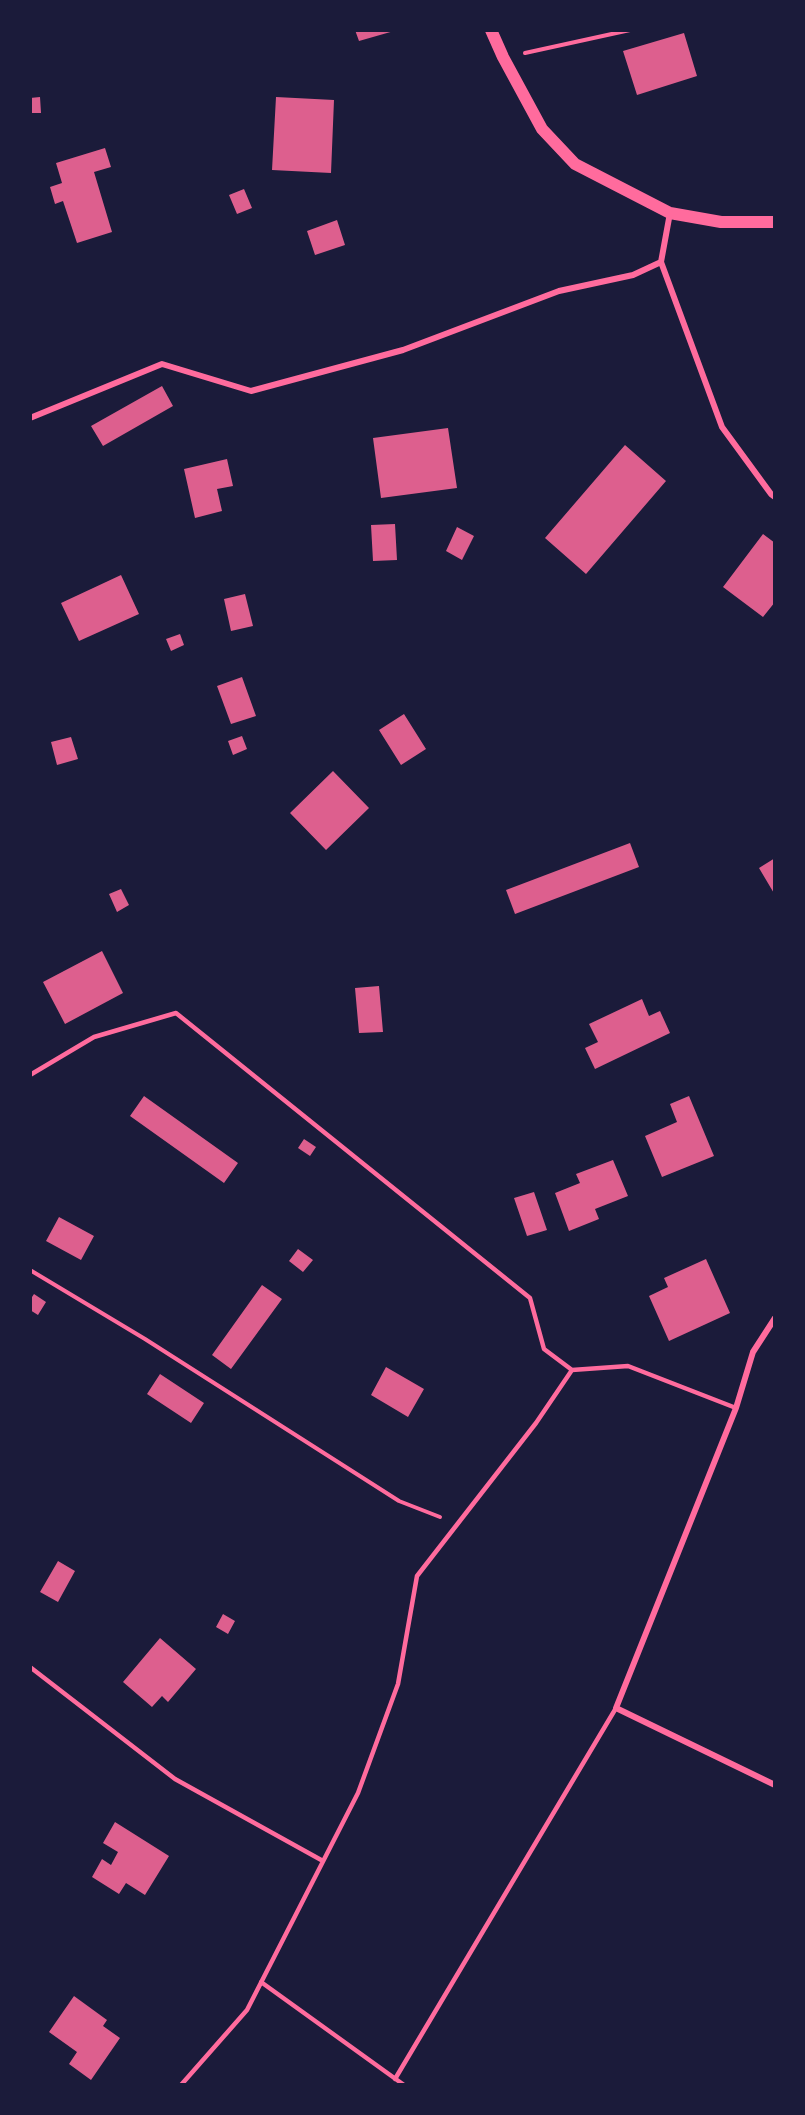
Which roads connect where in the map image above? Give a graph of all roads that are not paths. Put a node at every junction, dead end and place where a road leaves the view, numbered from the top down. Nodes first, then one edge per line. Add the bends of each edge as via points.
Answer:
1 (491, 30) edge
2 (670, 213) junction
3 (775, 222) edge
4 (661, 262) junction
5 (30, 418) edge
6 (775, 497) edge
7 (30, 1075) edge
8 (775, 1318) edge
9 (572, 1370) junction
10 (736, 1408) junction
11 (30, 1667) edge
12 (616, 1708) junction
13 (775, 1785) edge
14 (322, 1862) junction
15 (261, 1982) junction
16 (395, 2079) junction
17 (181, 2085) edge
18 (404, 2085) edge

1 - 2 main road via 543,129 575,164
2 - 3 main road via 721,222
2 - 4 street
4 - 5 street via 633,275 559,291 403,350 251,391 162,364
4 - 6 street via 722,427
7 - 9 lane via 94,1037 176,1013 530,1298 544,1349
8 - 10 street via 753,1352
9 - 10 lane via 628,1366
9 - 14 lane via 536,1423 417,1576 398,1684 358,1793
10 - 12 street
11 - 14 lane via 175,1779
12 - 13 street
12 - 16 lane
14 - 15 lane
15 - 16 lane
15 - 17 lane via 248,2010
16 - 18 lane

